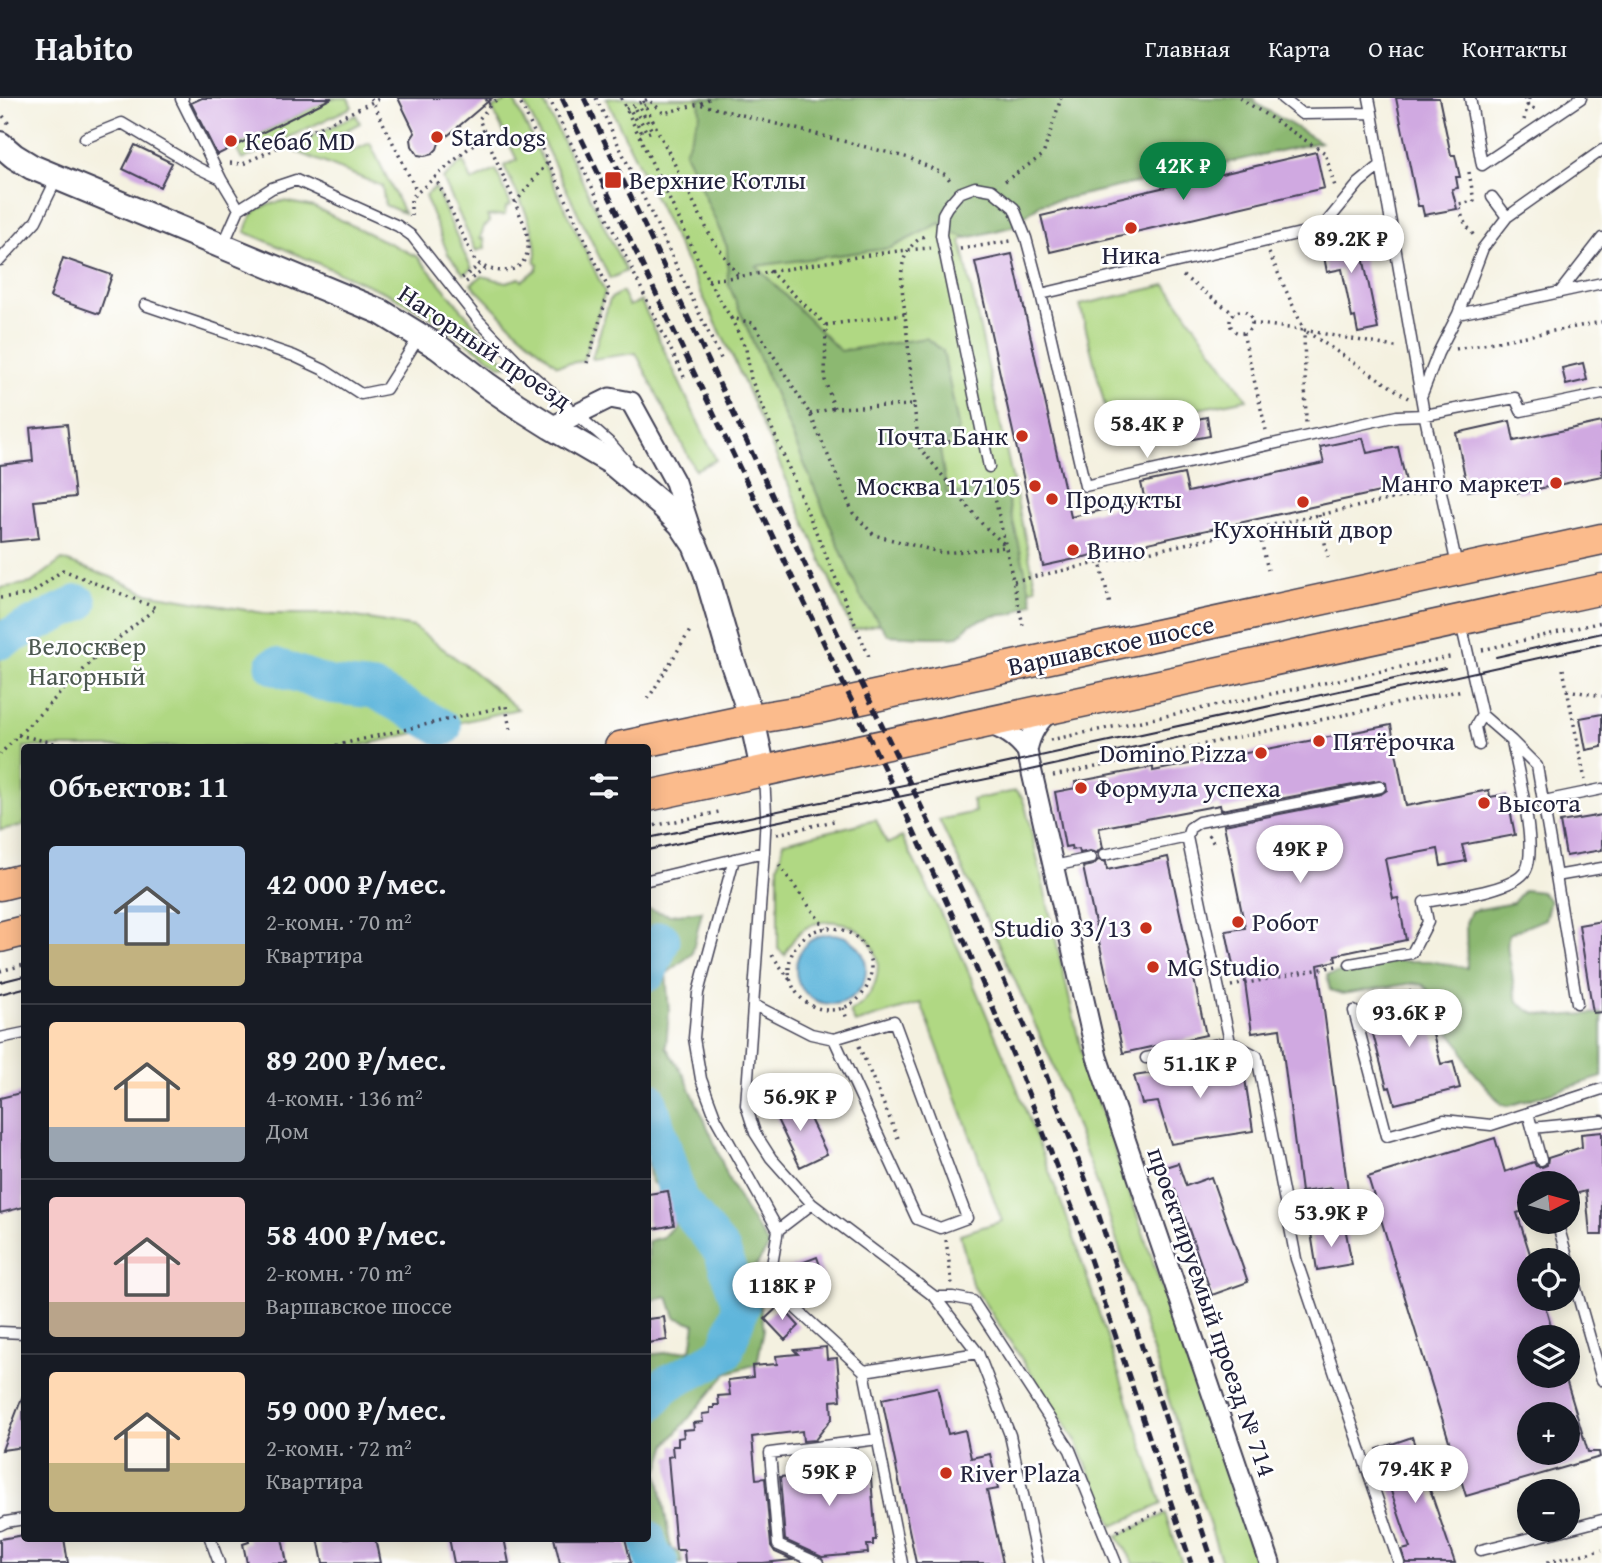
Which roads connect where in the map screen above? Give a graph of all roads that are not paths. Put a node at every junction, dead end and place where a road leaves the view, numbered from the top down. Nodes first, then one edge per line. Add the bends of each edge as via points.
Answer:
1 (183, 98) edge
2 (1282, 98) edge
3 (1369, 98) edge
4 (1470, 98) edge
5 (1580, 98) edge
6 (1372, 113) junction
7 (85, 138) dead end
8 (0, 145) edge
9 (1602, 150) edge
10 (1381, 165) junction
11 (58, 177) junction
12 (221, 179) junction
13 (1492, 197) dead end
14 (239, 209) junction
15 (1507, 217) junction
16 (1602, 238) edge
17 (222, 245) junction
18 (0, 260) edge
19 (1602, 283) edge
20 (1560, 292) junction
21 (1041, 294) junction
22 (145, 305) dead end
23 (1458, 314) junction
24 (420, 335) junction
25 (1602, 394) edge
26 (1421, 397) junction
27 (1424, 412) junction
28 (577, 414) junction
29 (551, 427) junction
30 (989, 467) road end
31 (639, 486) junction
32 (1602, 539) edge
33 (695, 545) junction
34 (1458, 570) junction
35 (1602, 589) edge
36 (1460, 619) junction
37 (1056, 707) junction
38 (1482, 715) junction
39 (752, 719) junction
40 (982, 723) junction
41 (1512, 741) junction
42 (634, 744) edge
43 (1479, 745) dead end
44 (1027, 748) junction
45 (763, 770) junction
46 (1380, 787) dead end
47 (1602, 789) edge
48 (651, 795) edge
49 (1544, 801) junction
50 (1187, 838) junction
51 (764, 852) junction
52 (1104, 855) dead end
53 (1091, 858) dead end
54 (734, 859) junction
55 (1054, 866) junction
56 (1602, 868) edge
57 (1556, 876) junction
58 (651, 879) edge
59 (21, 880) edge
60 (0, 885) edge
61 (21, 933) edge
62 (0, 937) edge
63 (1350, 964) road end
64 (1577, 1003) dead end
65 (754, 1005) junction
66 (1354, 1010) dead end
67 (21, 1034) edge
68 (0, 1038) edge
69 (834, 1039) junction
70 (1230, 1042) junction
71 (1146, 1058) dead end
72 (1602, 1088) edge
73 (1528, 1113) junction
74 (1602, 1121) edge
75 (1532, 1128) junction
76 (1541, 1160) dead end
77 (812, 1204) junction
78 (778, 1230) junction
79 (935, 1297) junction
80 (1580, 1302) edge
81 (0, 1332) edge
82 (21, 1333) edge
83 (978, 1353) junction
84 (864, 1371) junction
85 (1602, 1380) edge
86 (877, 1439) junction
87 (21, 1520) edge
88 (1602, 1520) edge
89 (0, 1525) edge
90 (1580, 1526) edge
91 (1517, 1541) edge
92 (211, 1542) edge
93 (1481, 1550) dead end
94 (219, 1563) edge
95 (818, 1563) edge
96 (902, 1563) edge
97 (1038, 1563) edge
98 (1116, 1563) edge
99 (1270, 1563) edge
100 (1399, 1563) edge

1 - 12 lane
2 - 6 lane via 1302,114
3 - 6 lane
4 - 5 lane via 1482,164
6 - 10 lane
7 - 12 lane via 122,123
8 - 11 street, Нагорный проезд via 32,167
9 - 15 lane
10 - 21 lane via 1359,183 1322,228
10 - 26 lane
11 - 17 street, Нагорный проезд
11 - 18 lane via 36,221
12 - 14 lane
13 - 15 lane
14 - 17 lane
14 - 28 lane via 272,188 296,180 398,226 412,236 479,321
15 - 23 lane via 1482,248
16 - 20 lane
17 - 24 street, Нагорный проезд via 381,312
19 - 20 lane
20 - 23 lane
21 - 27 lane via 1085,486
21 - 30 lane via 1014,208 992,190 975,187 959,193 943,214 943,247
22 - 24 lane via 294,356 361,394 386,389
23 - 26 lane
24 - 29 street, Нагорный проезд
25 - 27 lane via 1521,411 1515,398
26 - 27 lane
27 - 34 lane
28 - 29 street
28 - 31 lane via 633,468
28 - 33 street via 610,398 631,402 675,482
29 - 31 street, Нагорный проезд via 611,462
31 - 33 street, Нагорный проезд via 681,524
32 - 34 main road, Варшавское шоссе
33 - 39 street, Нагорный проезд
34 - 39 main road, Варшавское шоссе
35 - 36 main road, Варшавское шоссе
36 - 37 main road, Варшавское шоссе
36 - 38 lane
37 - 40 main road, Варшавское шоссе
37 - 44 street via 1033,729
38 - 41 lane
38 - 43 lane via 1475,727
39 - 42 main road, Варшавское шоссе
39 - 45 street, Нагорный проезд
40 - 44 street via 996,726
40 - 45 main road, Варшавское шоссе
41 - 49 lane via 1537,766
41 - 63 lane via 1528,830 1526,870 1493,889 1424,902 1428,922 1412,953
44 - 55 street, проектируемый проезд № 714
45 - 48 main road, Варшавское шоссе
45 - 51 lane
46 - 50 lane via 1199,822 1189,828
47 - 49 lane
49 - 57 lane
50 - 52 lane
50 - 70 lane
51 - 54 lane
51 - 65 lane
53 - 55 lane
54 - 58 lane
54 - 78 lane via 698,993 694,1038 701,1079 716,1119
55 - 99 street, проектируемый проезд № 714 via 1097,1057
56 - 57 lane
57 - 64 lane
59 - 60 main road
61 - 62 main road
65 - 69 lane via 811,1034
65 - 77 lane via 746,1105 755,1133 771,1158
66 - 73 lane via 1387,1136 1444,1120 1491,1125
67 - 68 lane
69 - 69 lane via 894,1021 967,1218 940,1228 916,1219
70 - 71 lane
70 - 100 lane via 1257,1056 1296,1259
72 - 73 lane
73 - 75 lane
74 - 75 lane
75 - 76 lane
77 - 78 lane
77 - 79 lane
78 - 84 lane via 772,1265 782,1296
79 - 83 lane
79 - 98 lane via 973,1301 1070,1450
80 - 85 lane
81 - 82 lane
83 - 84 lane
83 - 97 lane via 1010,1435
84 - 86 lane
86 - 95 lane via 770,1453 778,1545
86 - 96 lane
87 - 89 lane
88 - 90 lane
91 - 93 lane
92 - 94 lane

